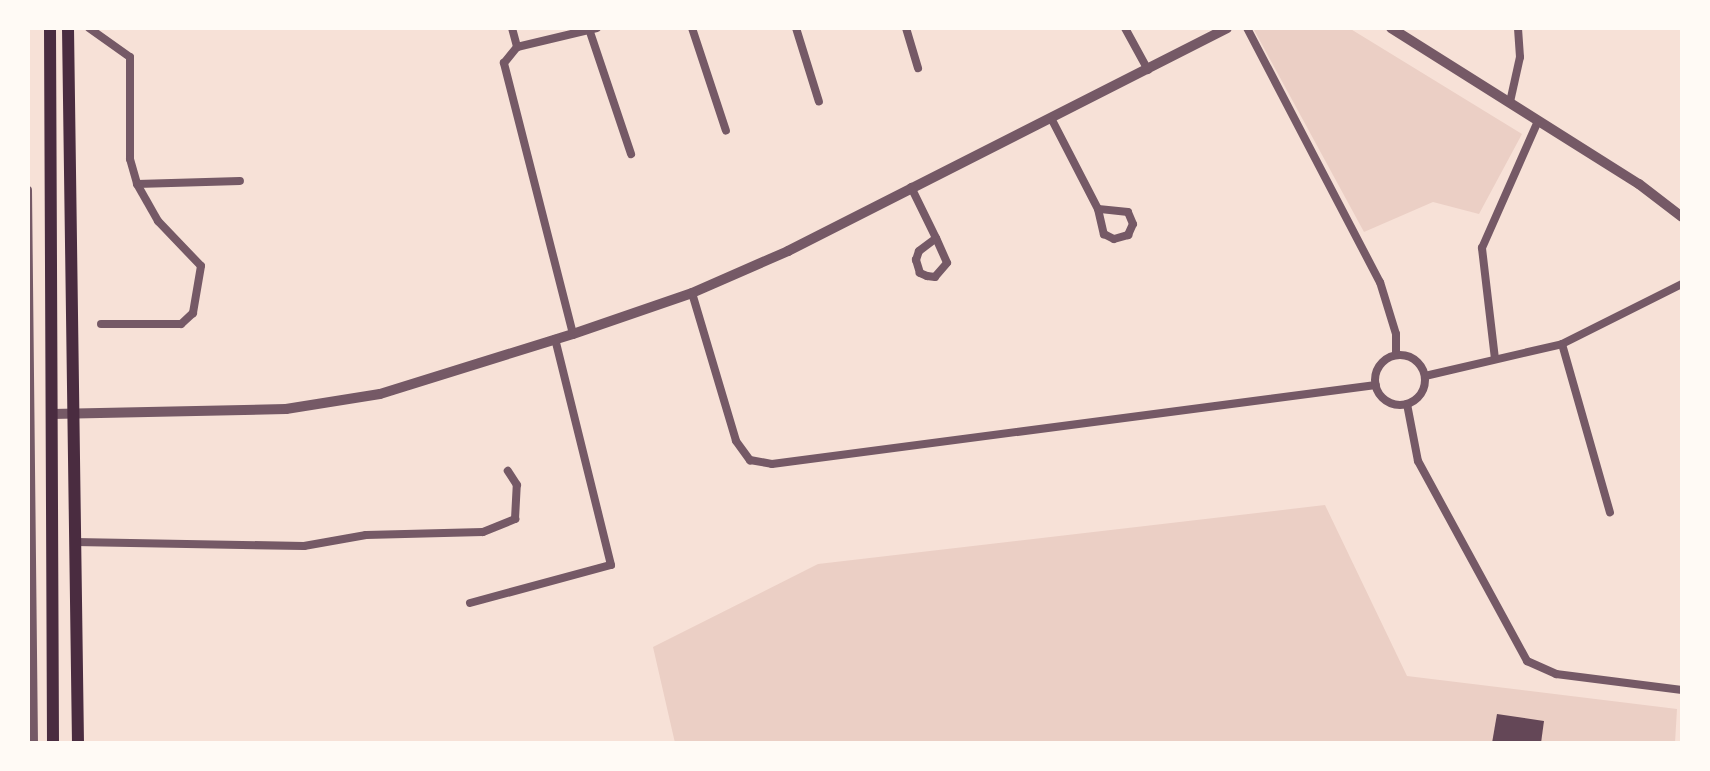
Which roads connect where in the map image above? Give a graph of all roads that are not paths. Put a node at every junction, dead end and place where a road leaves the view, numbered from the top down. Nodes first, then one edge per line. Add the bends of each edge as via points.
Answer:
1 (50, 28) edge
2 (68, 28) edge
3 (89, 28) edge
4 (512, 28) edge
5 (692, 28) edge
6 (796, 28) edge
7 (906, 28) edge
8 (1125, 28) edge
9 (1227, 28) edge
10 (1247, 28) edge
11 (1391, 28) edge
12 (1518, 28) edge
13 (592, 29) edge
14 (517, 47) junction
15 (918, 68) dead end
16 (1148, 70) junction
17 (819, 102) dead end
18 (1510, 102) junction
19 (1051, 118) junction
20 (1538, 121) junction
21 (726, 131) dead end
22 (631, 154) dead end
23 (240, 181) dead end
24 (137, 184) junction
25 (911, 187) junction
26 (28, 190) edge
27 (1098, 209) junction
28 (1682, 217) edge
29 (936, 238) junction
30 (1682, 284) edge
31 (692, 293) junction
32 (101, 324) dead end
33 (573, 334) junction
34 (555, 339) junction
35 (1562, 344) junction
36 (1396, 355) junction
37 (1495, 359) junction
38 (1425, 376) junction
39 (1376, 385) junction
40 (1407, 404) junction
41 (74, 413) junction
42 (52, 414) junction
43 (508, 471) dead end
44 (1610, 512) dead end
45 (75, 542) junction
46 (470, 603) dead end
47 (1682, 690) edge
48 (34, 743) edge
49 (53, 743) edge
50 (78, 743) edge

1 - 42 main road
2 - 41 main road
3 - 24 street via 130,57 130,159
4 - 14 street
5 - 21 street
6 - 17 street
7 - 15 street
8 - 16 street
9 - 16 street
10 - 36 street via 1380,282 1396,334
11 - 18 street
12 - 18 street via 1520,57
13 - 14 street
13 - 22 street
14 - 33 street via 504,63
16 - 19 street
18 - 20 street
19 - 25 street
19 - 27 street
20 - 28 street
20 - 37 street via 1482,248
23 - 24 street
24 - 32 street via 158,221 201,266 201,284 193,313 181,324
25 - 29 street
25 - 31 street
26 - 48 street
27 - 27 street via 1128,212 1133,224 1128,235 1114,239 1104,234
29 - 29 street via 947,263 935,277 927,276 920,273 916,260
30 - 35 street
31 - 33 street
31 - 39 street via 736,441 750,460 772,464
33 - 34 street
34 - 41 street via 380,394 286,409
34 - 46 street via 611,565
35 - 37 street
35 - 44 street
36 - 38 street via 1417,362
36 - 39 street via 1378,370
37 - 38 street
38 - 40 street via 1423,390
39 - 40 street via 1391,403
40 - 47 street via 1418,461 1527,661 1556,674
41 - 42 street
41 - 45 main road
42 - 49 main road
43 - 45 street via 520,505 515,519 483,532 366,535 289,546
45 - 50 main road

